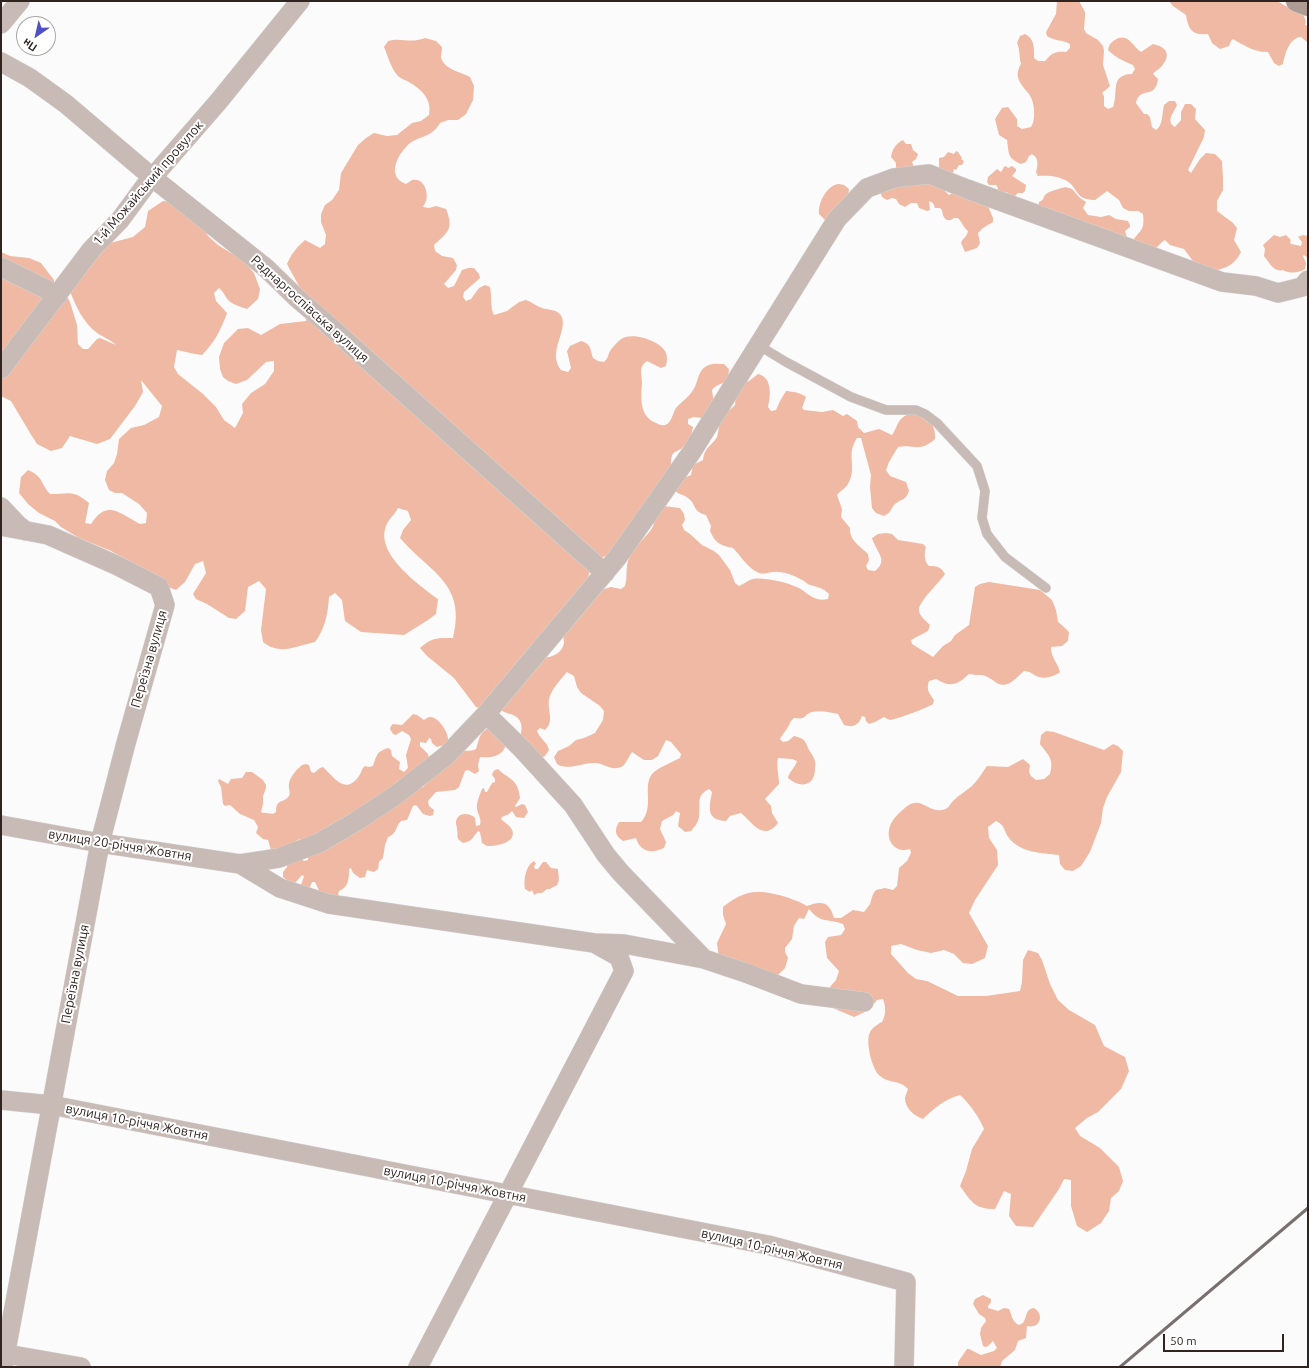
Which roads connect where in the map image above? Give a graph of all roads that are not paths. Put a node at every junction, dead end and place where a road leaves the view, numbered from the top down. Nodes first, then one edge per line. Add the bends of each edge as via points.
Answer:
1 (20, 1) edge
2 (300, 1) edge
3 (1297, 1) edge
4 (1308, 5) edge
5 (1, 24) edge
6 (1, 62) edge
7 (152, 178) junction
8 (1, 267) edge
9 (1308, 280) edge
10 (58, 295) junction
11 (758, 344) junction
12 (1, 370) edge
13 (1, 507) edge
14 (1, 526) edge
15 (28, 532) junction
16 (605, 573) junction
17 (1046, 588) dead end
18 (486, 714) junction
19 (1, 825) edge
20 (100, 843) junction
21 (240, 864) junction
22 (594, 943) junction
23 (704, 959) junction
24 (864, 1002) dead end
25 (1, 1100) edge
26 (51, 1105) junction
27 (507, 1194) junction
28 (3, 1358) edge
29 (81, 1367) edge
30 (418, 1367) edge
31 (904, 1367) edge

1 - 5 street
2 - 7 street, 1-й Можайський провулок
3 - 4 street
6 - 7 street, Раднаргоспівська вулиця via 30,78 66,104
7 - 10 street, 1-й Можайський провулок via 120,220 91,250
7 - 16 street, Раднаргоспівська вулиця via 266,268
8 - 10 street
9 - 11 street via 1302,287 1278,293 1256,286 1222,282 929,174 894,178 867,188 838,219
10 - 12 street, 1-й Можайський провулок
11 - 16 street via 690,453
11 - 17 lane via 852,397 886,410 916,410 937,423 977,466 985,491 982,518 987,534 1005,557
13 - 15 street
14 - 15 street
15 - 20 street, Переїзна вулиця via 48,535 159,587 165,605
16 - 18 street
18 - 21 street via 447,755 396,795 355,822 319,843 279,858
18 - 23 street via 573,805 621,873
19 - 20 street, вулиця 20-річчя Жовтня
20 - 21 street, вулиця 20-річчя Жовтня
20 - 26 street, Переїзна вулиця
21 - 22 street via 280,888 328,904
22 - 23 street via 624,944
22 - 27 street via 619,957 624,971
23 - 24 street via 801,994
25 - 26 street, вулиця 10-річчя Жовтня
26 - 27 street, вулиця 10-річчя Жовтня
26 - 28 street, Переїзна вулиця
27 - 30 street
27 - 31 street, вулиця 10-річчя Жовтня via 768,1245 906,1282
28 - 29 street

